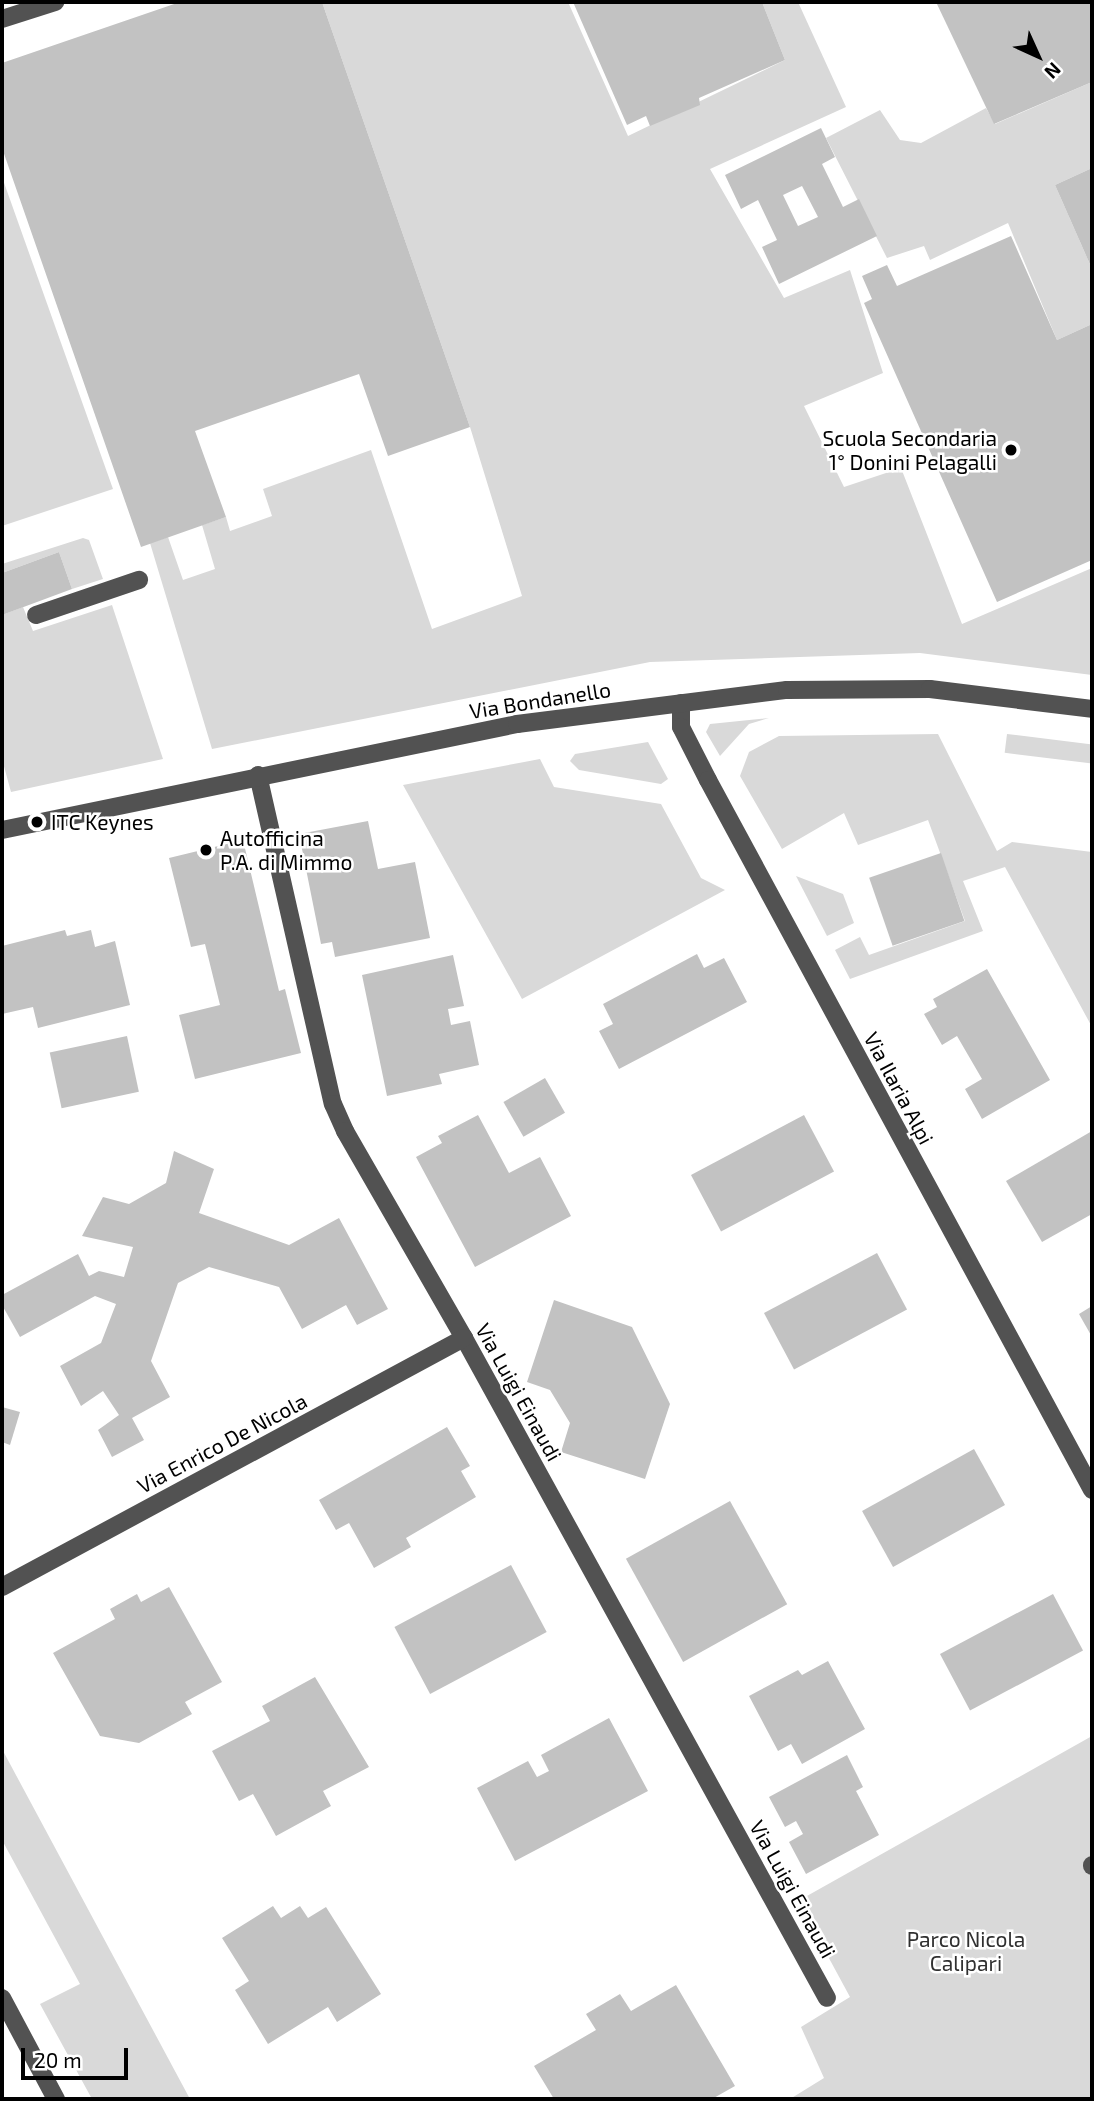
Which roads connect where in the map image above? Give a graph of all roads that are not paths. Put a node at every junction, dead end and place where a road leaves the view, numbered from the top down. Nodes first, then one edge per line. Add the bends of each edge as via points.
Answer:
1 (55, 2) edge
2 (2, 19) edge
3 (139, 580) dead end
4 (36, 615) dead end
5 (681, 703) junction
6 (1092, 709) edge
7 (258, 775) junction
8 (2, 830) edge
9 (464, 1338) junction
10 (1092, 1490) edge
11 (2, 1587) edge
12 (2, 1998) edge
13 (827, 1998) dead end
14 (56, 2099) edge

1 - 2 street
3 - 4 street
5 - 6 street, Via Bondanello via 787,690 884,686
5 - 7 street, Via Bondanello via 517,724
5 - 10 street, Via Ilaria Alpi via 681,727 708,780
7 - 8 street, Via Bondanello
7 - 9 street, Via Luigi Einaudi via 333,1104
9 - 11 street, Via Enrico De Nicola
9 - 13 street, Via Luigi Einaudi
12 - 14 street

